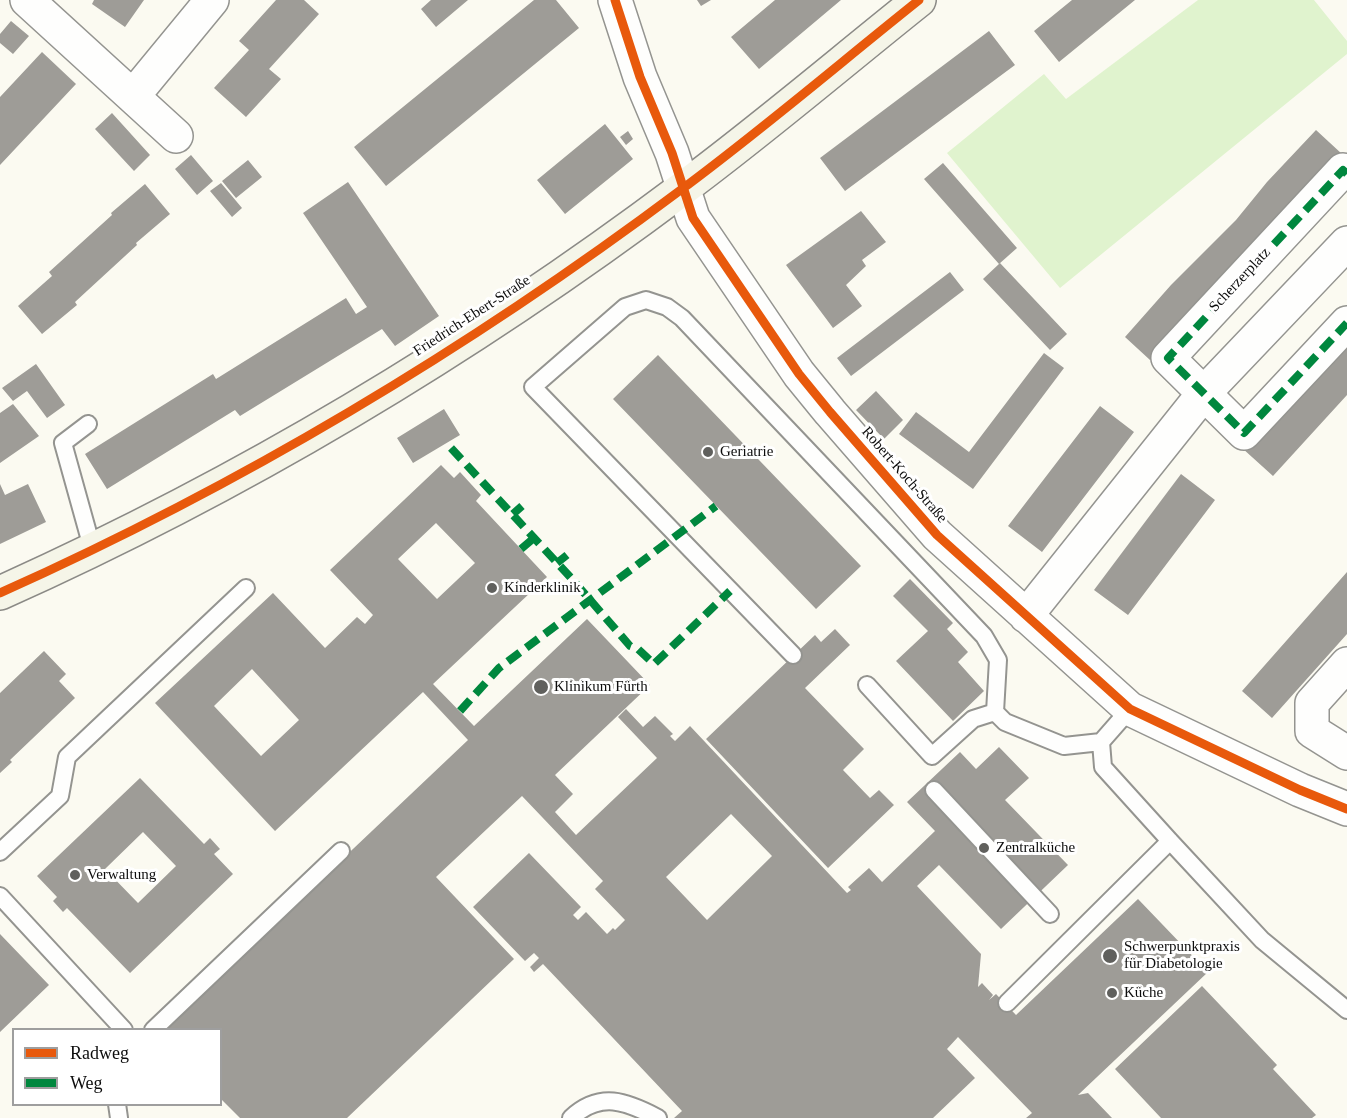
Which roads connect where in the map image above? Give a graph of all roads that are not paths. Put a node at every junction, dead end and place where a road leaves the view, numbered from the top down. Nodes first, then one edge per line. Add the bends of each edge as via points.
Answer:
1 (27, 0) edge
2 (212, 0) edge
3 (615, 0) edge
4 (919, 0) edge
5 (133, 96) junction
6 (176, 136) dead end
7 (1347, 174) edge
8 (683, 188) junction
9 (1347, 243) edge
10 (1347, 322) edge
11 (1204, 393) junction
12 (88, 424) dead end
13 (93, 551) junction
14 (246, 588) dead end
15 (0, 593) edge
16 (1026, 616) junction
17 (793, 655) dead end
18 (1347, 664) edge
19 (867, 685) dead end
20 (1130, 709) junction
21 (995, 712) junction
22 (1101, 742) junction
23 (1347, 753) edge
24 (934, 790) dead end
25 (1347, 809) edge
26 (1170, 841) junction
27 (341, 851) dead end
28 (0, 852) edge
29 (0, 896) edge
30 (1050, 914) dead end
31 (1007, 1003) dead end
32 (1347, 1010) edge
33 (123, 1028) edge
34 (154, 1028) edge
35 (571, 1118) edge
36 (658, 1118) edge

1 - 5 street
2 - 5 street
3 - 8 street, Robert-Koch-Straße
4 - 8 street, Friedrich-Ebert-Straße
5 - 6 street
7 - 11 street, Scherzerplatz via 1343,170 1168,358
8 - 13 street, Friedrich-Ebert-Straße via 559,278 322,428
8 - 16 street, Robert-Koch-Straße via 693,218 799,374 937,535
9 - 11 street
10 - 11 street, Scherzerplatz via 1244,433
11 - 16 street
12 - 13 lane via 63,443
13 - 15 street, Friedrich-Ebert-Straße
14 - 28 lane via 67,757 60,796
16 - 20 street, Robert-Koch-Straße
17 - 21 lane via 533,387 625,307 646,300 682,318 984,636 998,660
18 - 23 street via 1312,703 1312,731
19 - 21 lane via 932,756 973,719
20 - 22 lane
20 - 25 street, Robert-Koch-Straße
21 - 22 lane via 1005,722 1064,746
22 - 26 lane via 1104,767
24 - 30 lane
26 - 31 lane
26 - 32 lane via 1262,940
27 - 34 lane
29 - 33 lane
35 - 36 lane via 583,1107 601,1100 631,1105

